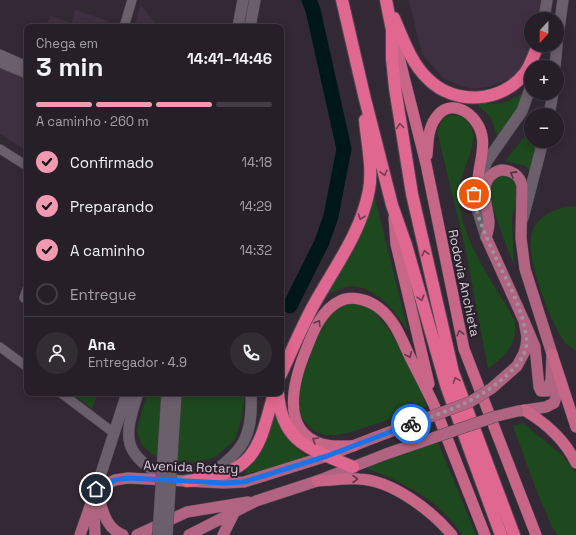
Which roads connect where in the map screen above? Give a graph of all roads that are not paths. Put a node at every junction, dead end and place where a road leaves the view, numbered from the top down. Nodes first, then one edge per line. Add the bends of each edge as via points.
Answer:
1 (132, 0) edge
2 (243, 0) edge
3 (255, 0) edge
4 (342, 0) edge
5 (547, 0) edge
6 (563, 0) edge
7 (386, 1) edge
8 (545, 12) edge
9 (561, 12) edge
10 (125, 24) edge
11 (239, 24) edge
12 (251, 24) edge
13 (392, 30) junction
14 (536, 52) edge
15 (0, 54) edge
16 (0, 63) edge
17 (24, 65) edge
18 (24, 73) edge
19 (364, 95) junction
20 (526, 100) edge
21 (541, 148) edge
22 (0, 149) edge
23 (24, 164) edge
24 (426, 164) junction
25 (478, 179) junction
26 (392, 205) junction
27 (522, 222) junction
28 (486, 237) junction
29 (524, 321) junction
30 (0, 347) edge
31 (552, 354) junction
32 (24, 365) edge
33 (284, 368) edge
34 (551, 369) junction
35 (65, 396) edge
36 (126, 396) edge
37 (137, 396) edge
38 (167, 396) edge
39 (176, 396) edge
40 (252, 396) edge
41 (273, 396) edge
42 (279, 396) edge
43 (434, 405) junction
44 (521, 411) junction
45 (576, 427) edge
46 (114, 433) junction
47 (353, 446) junction
48 (327, 456) junction
49 (576, 463) edge
50 (353, 467) junction
51 (204, 479) junction
52 (170, 480) junction
53 (187, 481) junction
54 (316, 482) junction
55 (96, 489) junction
56 (256, 501) junction
57 (234, 513) junction
58 (528, 517) junction
59 (81, 533) edge
60 (95, 535) edge
61 (123, 535) edge
62 (137, 535) edge
63 (158, 535) edge
64 (168, 535) edge
65 (189, 535) edge
66 (223, 535) edge
67 (452, 535) edge
68 (484, 535) edge
69 (501, 535) edge
70 (514, 535) edge
71 (536, 535) edge
72 (543, 535) edge

1 - 10 street
2 - 11 street
3 - 12 street
4 - 19 highway
5 - 8 street
6 - 9 street
7 - 13 highway, Rodovia Anchieta
7 - 14 highway via 419,69 434,84 456,96 482,97 509,88 526,72
13 - 24 highway, Rodovia Anchieta
70 -> 13 highway, Rodovia Anchieta via 453,372 446,345 412,194 392,59
15 - 17 street
16 - 18 street
19 -> 26 highway
19 -> 33 highway via 370,174 366,203 342,259 312,307
20 - 25 street via 522,111 487,161
21 - 27 street
22 - 23 street
24 - 25 highway via 430,132 435,118 446,110 461,110 474,118 482,134
58 -> 24 highway, Rodovia Anchieta via 464,349
25 - 28 street via 474,198
26 - 43 highway via 396,244
26 -> 69 highway via 447,388
27 -> 28 main road via 521,179 509,171 498,171 490,176 484,189 489,223
27 - 31 main road via 521,238 526,269
28 - 29 main road
29 - 34 main road via 535,347 539,387 544,392 549,386
29 - 47 main road, Avenida Rotary, bridge via 527,342 524,353 516,366 492,388 470,402
30 - 32 street
31 - 34 main road
31 - 45 highway
34 - 44 main road via 558,391 554,403 546,407
35 - 46 street
36 - 46 street
37 - 52 street via 129,423 131,445 144,465
38 - 63 street, bridge
39 - 64 street, bridge
40 - 51 street via 250,426 243,444 231,458
41 - 51 highway via 263,433 248,460 228,472
42 - 48 highway via 287,428 298,441
47 -> 43 highway via 328,445 307,435 296,420 292,394 298,368 313,332 326,312 340,300 354,298 371,302 390,318
43 - 68 highway
44 - 49 highway via 550,428
44 - 50 main road, bridge via 497,416
46 - 55 street
47 - 48 main road, Avenida Rotary
48 - 50 highway
48 - 53 main road, Avenida Rotary via 244,482
50 - 54 main road
51 - 53 highway
52 - 53 main road, Avenida Rotary
52 - 55 main road, Avenida Rotary via 128,478 115,480
54 - 56 main road
54 -> 67 highway via 360,479 377,483 423,506
55 - 59 main road
55 - 60 main road
55 - 61 main road via 111,529
56 - 57 main road
56 - 62 main road via 187,512
57 - 65 main road
57 - 66 main road
58 - 71 highway, Rodovia Anchieta
58 - 72 highway

